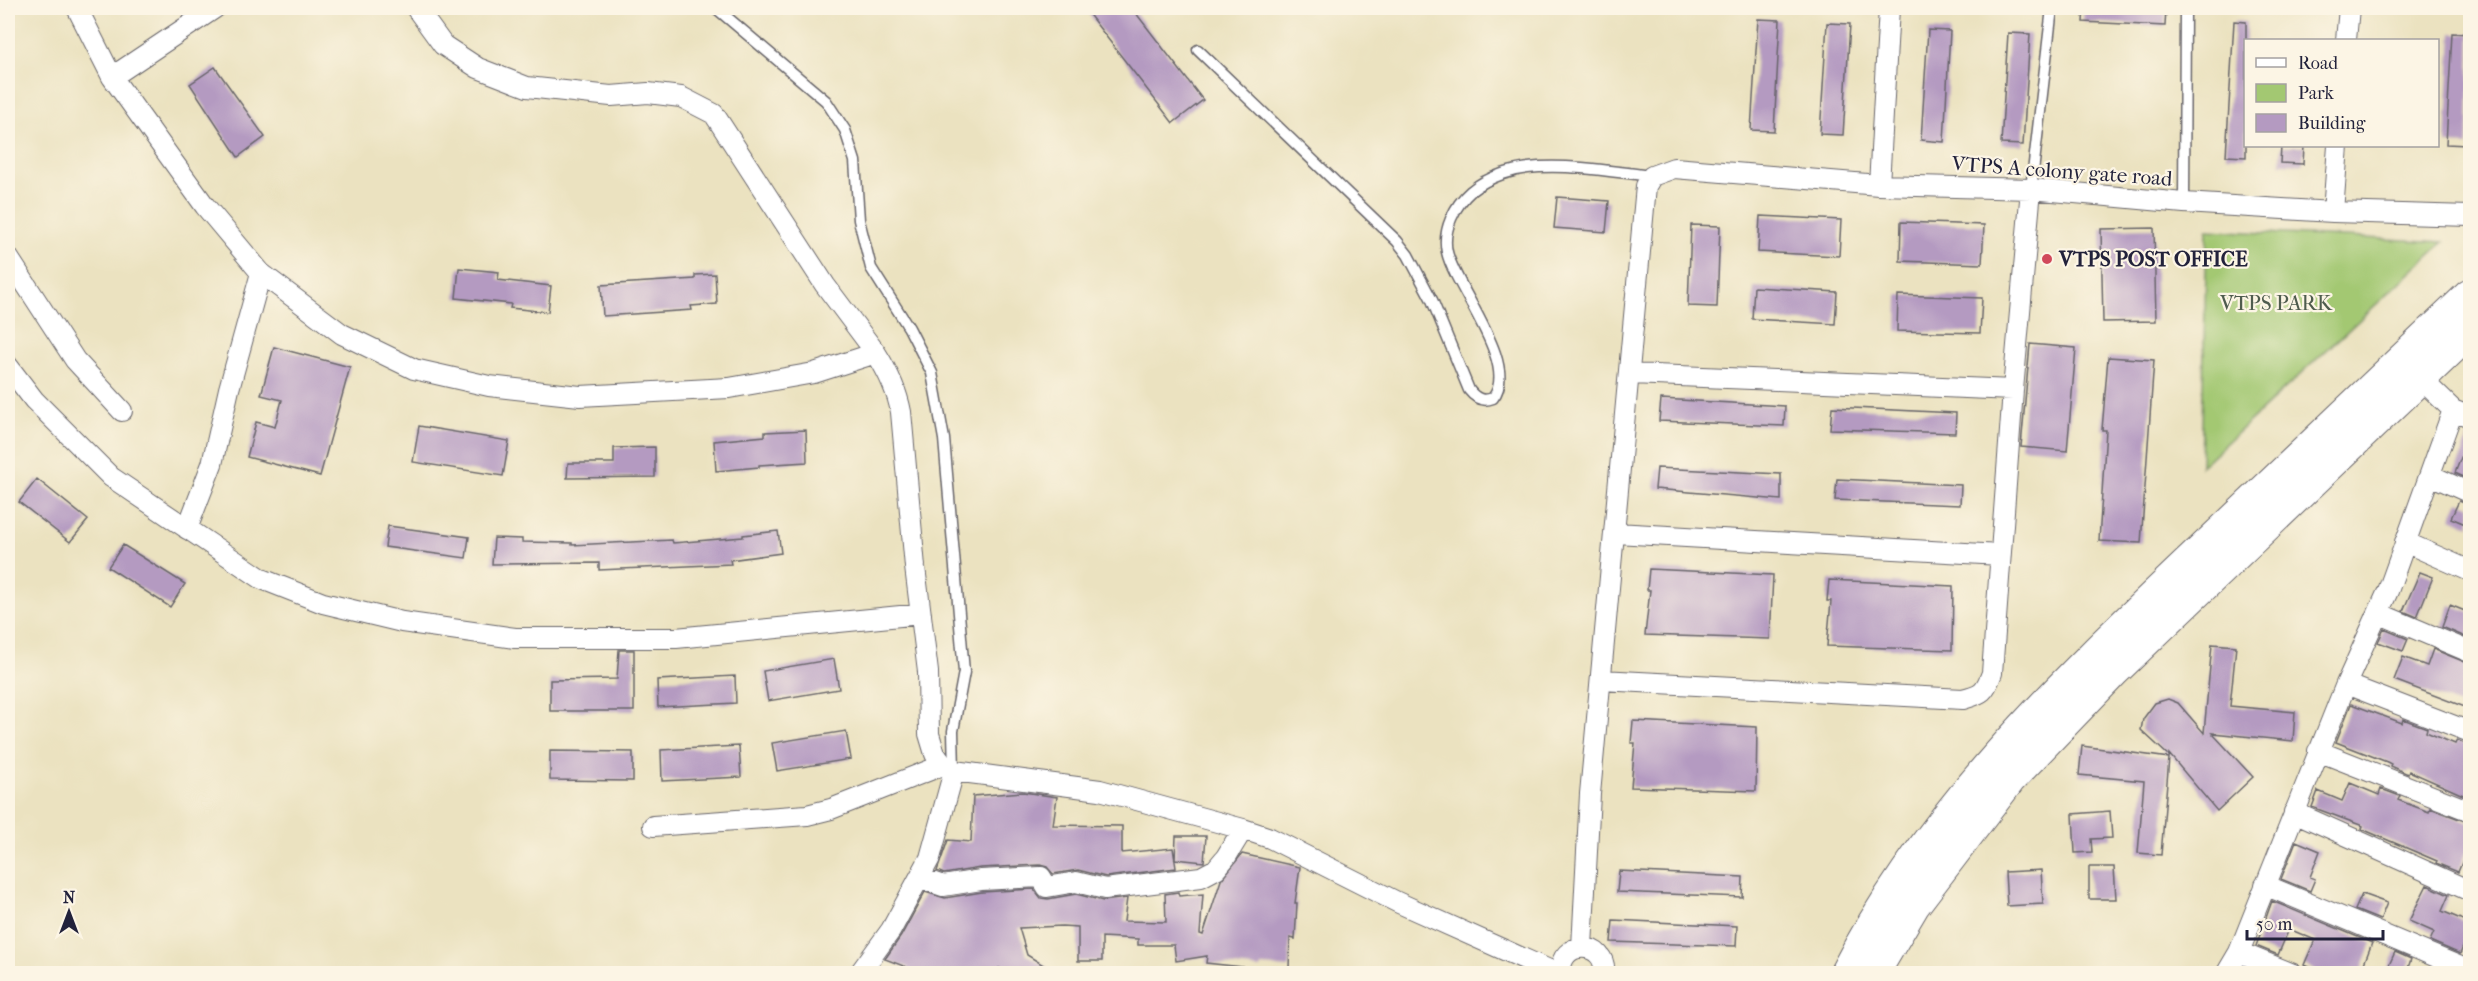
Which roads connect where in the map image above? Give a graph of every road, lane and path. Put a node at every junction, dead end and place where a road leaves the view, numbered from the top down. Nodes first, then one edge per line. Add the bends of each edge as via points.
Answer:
1 (76, 8) edge
2 (215, 8) edge
3 (416, 8) edge
4 (716, 8) edge
5 (1889, 8) edge
6 (2052, 8) edge
7 (2185, 8) edge
8 (2349, 8) edge
9 (2346, 39) edge
10 (1198, 50) dead end
11 (112, 76) junction
12 (2338, 147) edge
13 (1652, 176) junction
14 (1879, 185) junction
15 (2031, 189) junction
16 (2184, 203) junction
17 (2333, 212) junction
18 (2470, 216) edge
19 (8, 257) edge
20 (261, 273) junction
21 (2470, 296) edge
22 (2470, 331) edge
23 (876, 353) junction
24 (8, 366) edge
25 (1631, 374) junction
26 (2420, 378) junction
27 (2013, 390) junction
28 (122, 411) dead end
29 (2462, 414) edge
30 (2430, 475) junction
31 (2470, 493) edge
32 (187, 529) junction
33 (1616, 533) junction
34 (2405, 542) junction
35 (2000, 555) junction
36 (2470, 571) edge
37 (2378, 613) junction
38 (921, 614) junction
39 (2470, 652) edge
40 (1602, 680) junction
41 (2346, 684) junction
42 (2470, 732) edge
43 (2318, 751) junction
44 (949, 768) junction
45 (2470, 811) edge
46 (2294, 812) junction
47 (652, 826) dead end
48 (1243, 829) junction
49 (920, 879) junction
50 (2265, 885) junction
51 (2470, 891) edge
52 (1582, 947) junction
53 (2239, 952) junction
54 (2470, 971) edge
55 (1560, 972) edge
56 (859, 974) edge
57 (1604, 974) edge
58 (1846, 974) edge
59 (1872, 974) edge
60 (2226, 974) edge
61 (2293, 974) edge

1 - 11 street
2 - 11 street
3 - 23 street via 443,45 478,68 527,87 611,96 648,93 681,98 714,114 825,285
4 - 44 lane via 826,101 845,130 855,161 859,220 871,268 932,373 944,439 964,672
5 - 14 street
6 - 15 lane
7 - 16 lane
8 - 9 street
10 - 13 lane via 1397,241 1432,300 1469,390 1482,400 1497,393 1499,368 1447,251 1450,221 1462,199 1495,177 1538,167
11 - 20 street via 205,206
12 - 17 street
13 - 14 street, VTPS A colony gate road via 1674,168
13 - 25 street via 1646,186
14 - 15 street, VTPS A colony gate road
15 - 16 street, VTPS A colony gate road
15 - 27 street
16 - 17 street, VTPS A colony gate road
17 - 18 street, VTPS A colony gate road
19 - 28 street via 75,360
20 - 23 street via 352,339 414,369 489,386 580,396 729,388 814,373
20 - 32 street via 212,464
21 - 58 highway via 2093,654 1990,763 1893,890
22 - 26 highway
23 - 38 street via 897,392 901,412
24 - 32 street via 34,400 111,477
25 - 27 street
25 - 33 street
26 - 29 street
26 - 59 highway via 2113,671 2010,777 1913,905
27 - 35 street
29 - 30 street
30 - 31 street
30 - 34 street
32 - 38 street via 262,579 323,603 402,622 515,638 676,638
33 - 35 street
33 - 40 street
34 - 36 street
34 - 37 street
35 - 40 street via 1992,673 1987,687 1978,695 1934,698
37 - 39 street
37 - 41 street
38 - 44 street via 928,672 929,734 935,754
40 - 52 street via 1590,794
41 - 42 street
41 - 43 street
43 - 45 street
43 - 46 street
44 - 47 street via 807,814
44 - 48 street via 1100,790
44 - 49 street via 930,858
46 - 50 street
46 - 51 street
48 - 49 street via 1216,869 1201,877 1105,889 1076,882 1047,887 1041,877 943,886
48 - 55 street via 1270,838 1448,925
49 - 56 street via 891,930
50 - 53 street
50 - 54 street
52 - 55 street via 1565,956
52 - 57 street via 1599,955 1604,962
53 - 60 street
53 - 61 street

